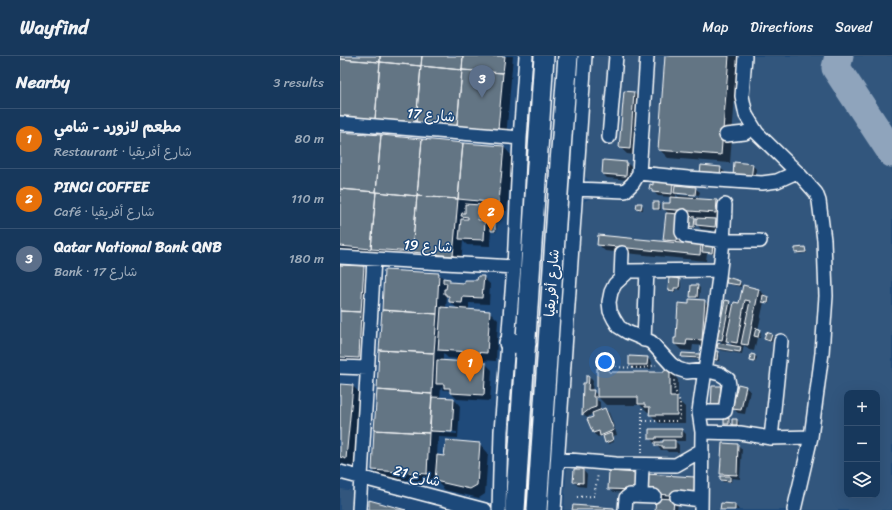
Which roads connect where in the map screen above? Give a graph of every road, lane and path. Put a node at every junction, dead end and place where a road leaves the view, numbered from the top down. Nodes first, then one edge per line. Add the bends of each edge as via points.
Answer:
1 (526, 56) edge
2 (544, 56) edge
3 (568, 56) edge
4 (585, 56) edge
5 (616, 56) edge
6 (647, 56) edge
7 (741, 58) edge
8 (340, 123) edge
9 (753, 128) junction
10 (726, 135) dead end
11 (609, 137) dead end
12 (520, 138) junction
13 (639, 172) junction
14 (797, 172) junction
15 (576, 189) junction
16 (725, 205) dead end
17 (683, 216) dead end
18 (724, 240) junction
19 (760, 241) dead end
20 (622, 254) dead end
21 (340, 257) edge
22 (374, 259) junction
23 (514, 267) junction
24 (647, 270) junction
25 (719, 270) junction
26 (621, 277) junction
27 (644, 340) junction
28 (781, 341) dead end
29 (517, 344) junction
30 (665, 358) junction
31 (340, 367) edge
32 (612, 367) dead end
33 (368, 368) junction
34 (678, 369) junction
35 (705, 370) junction
36 (642, 408) dead end
37 (699, 412) junction
38 (643, 421) junction
39 (702, 432) junction
40 (811, 437) junction
41 (771, 438) junction
42 (702, 450) junction
43 (558, 459) junction
44 (600, 463) junction
45 (642, 465) junction
46 (340, 472) edge
47 (362, 478) junction
48 (577, 497) dead end
49 (677, 497) dead end
50 (701, 505) edge
51 (359, 510) edge
52 (485, 510) edge
53 (498, 510) edge
54 (515, 510) edge
55 (537, 510) edge
56 (554, 510) edge
57 (626, 510) edge
58 (794, 510) edge

1 - 12 street, شارع أفريقيا
2 - 29 highway, شارع أفريقيا
3 - 55 highway, شارع أفريقيا
4 - 15 street, شارع أفريقيا
5 - 11 street
6 - 13 street
7 - 9 street via 736,96
8 - 12 street, شارع 17
9 - 10 street via 745,133
9 - 14 street
12 - 23 street, شارع أفريقيا
13 - 14 street via 762,183 777,181
13 - 15 street via 625,191
14 - 40 street via 816,193 819,202 826,271 822,353
15 - 43 street, شارع أفريقيا
16 - 18 street
17 - 18 street via 682,232 685,236
18 - 19 street
18 - 25 street
20 - 26 street
21 - 22 street, شارع 19
22 - 23 street, شارع 19
22 - 33 street
23 - 29 street, شارع أفريقيا
24 - 25 street
24 - 26 street via 629,272
24 - 27 street
25 - 35 street
26 - 27 street via 611,292 610,311 619,327
27 - 30 street via 651,342
28 - 41 street
29 - 53 street, شارع أفريقيا via 501,431
29 - 54 highway, شارع أفريقيا
30 - 32 path via 649,367
30 - 34 street
31 - 33 street
33 - 47 street
34 - 35 street via 687,372
34 - 38 path via 674,376 674,388 680,402 680,418 677,421
35 - 37 street
35 - 37 street via 726,377 729,385 725,411
36 - 38 path
37 - 39 street
38 - 45 path
39 - 41 street via 740,433
39 - 42 street
40 - 41 street
40 - 58 street
42 - 45 street via 676,465
42 - 50 street
43 - 44 street
43 - 56 street, شارع أفريقيا
44 - 45 street
44 - 48 path via 595,495
45 - 57 street via 647,495 628,496
46 - 47 street, شارع 21
47 - 51 street
47 - 52 street, شارع 21
49 - 50 street

